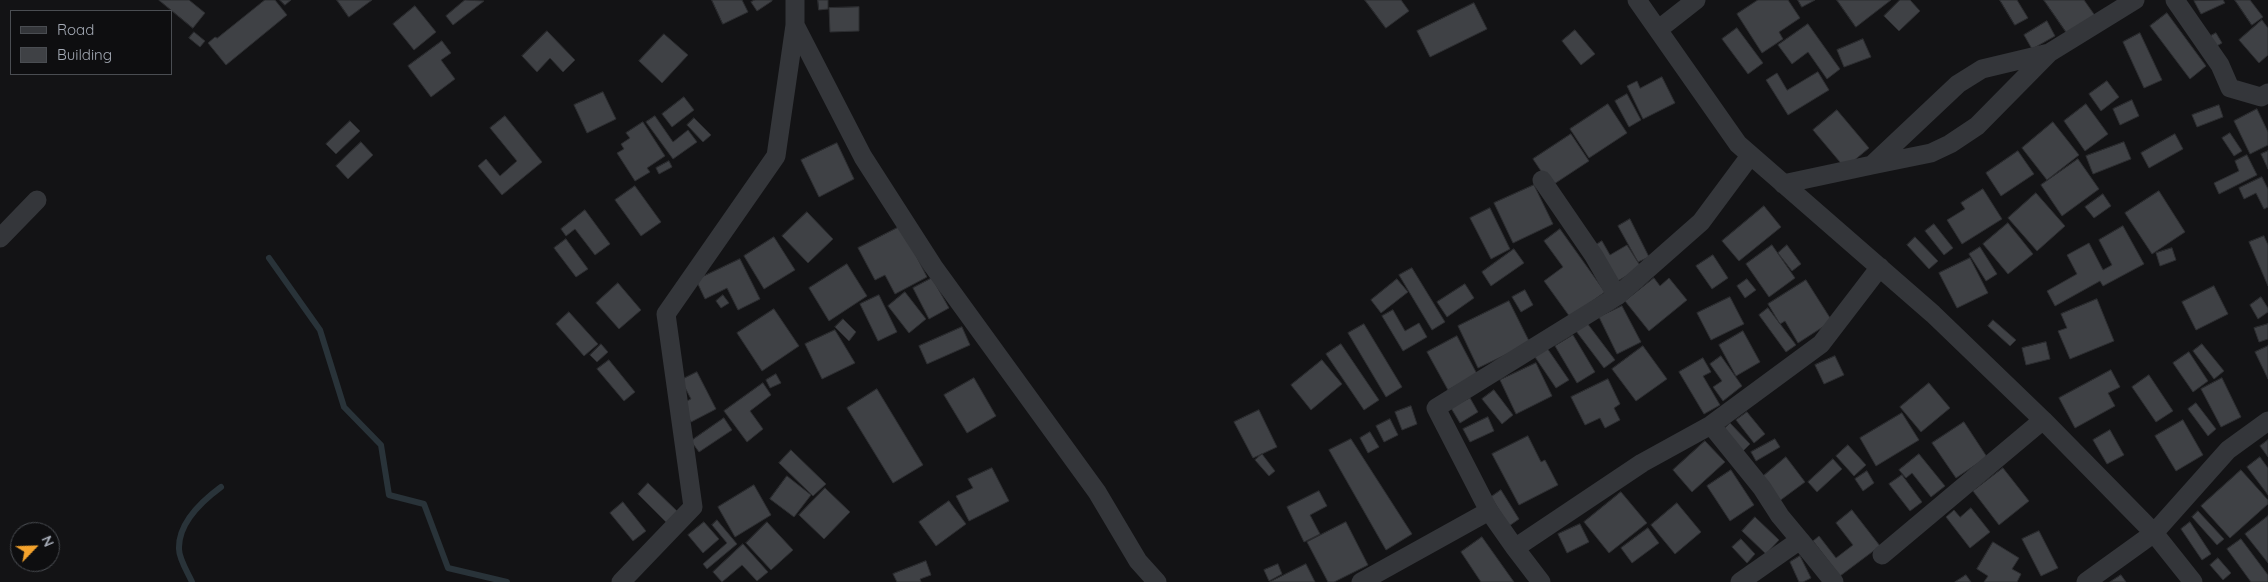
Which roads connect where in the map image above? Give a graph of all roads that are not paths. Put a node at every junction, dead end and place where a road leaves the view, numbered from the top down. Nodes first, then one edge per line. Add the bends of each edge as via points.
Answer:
1 (795, 0) edge
2 (1637, 0) edge
3 (1696, 0) edge
4 (2135, 0) edge
5 (2175, 0) edge
6 (795, 26) junction
7 (1659, 29) junction
8 (2049, 53) junction
9 (2268, 93) edge
10 (1750, 156) junction
11 (1872, 164) junction
12 (1542, 180) dead end
13 (1783, 184) junction
14 (37, 200) dead end
15 (0, 238) edge
16 (1880, 267) junction
17 (1617, 296) junction
18 (2042, 420) junction
19 (2268, 420) edge
20 (1710, 425) junction
21 (1489, 511) junction
22 (2154, 533) junction
23 (1800, 540) junction
24 (1515, 548) junction
25 (1882, 555) dead end
26 (621, 582) edge
27 (1157, 582) edge
28 (1361, 582) edge
29 (1541, 582) edge
30 (1740, 582) edge
31 (1834, 582) edge
32 (2086, 582) edge
33 (2194, 582) edge

1 - 6 street
2 - 7 street
3 - 7 street
4 - 8 street
5 - 9 street via 2220,65 2230,88 2261,97
6 - 26 street via 776,156 666,314 693,507
6 - 27 street via 863,157 928,257 1097,492 1138,561
7 - 10 street via 1738,144
8 - 11 street via 1982,68 1958,84
8 - 11 street via 1977,126 1950,144 1931,153
10 - 13 street
10 - 17 street via 1701,222
11 - 13 street
12 - 17 street
13 - 16 street
14 - 15 street
16 - 18 street
16 - 20 street via 1822,344
17 - 21 street via 1436,408
18 - 22 street
18 - 25 street
19 - 22 street via 2228,450
20 - 23 street
20 - 24 street via 1642,462
21 - 24 street
21 - 28 street
22 - 32 street
22 - 33 street
23 - 30 street
23 - 31 street
24 - 29 street

